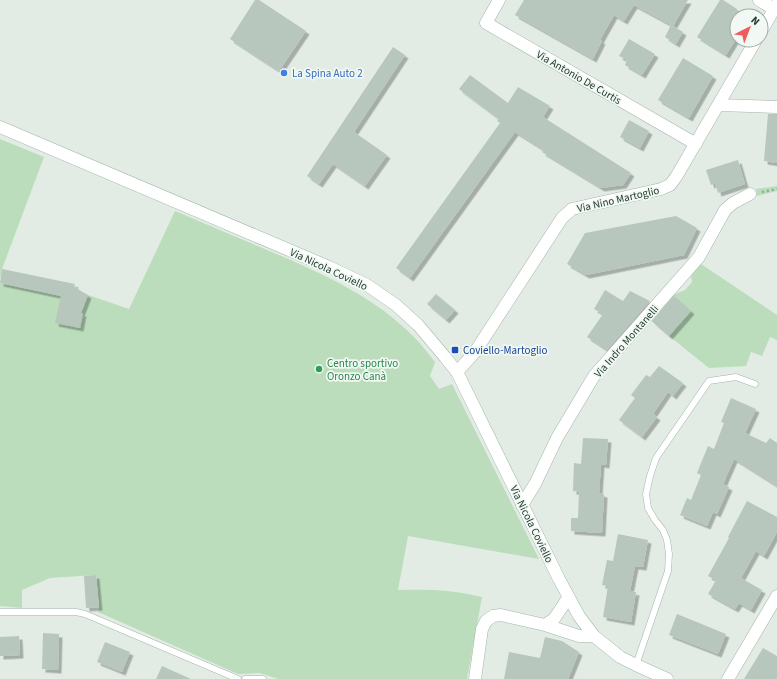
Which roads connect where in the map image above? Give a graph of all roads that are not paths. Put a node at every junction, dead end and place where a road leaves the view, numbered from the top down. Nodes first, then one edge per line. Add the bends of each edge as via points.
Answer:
1 (499, 0) edge
2 (759, 0) edge
3 (776, 6) edge
4 (769, 18) edge
5 (751, 48) edge
6 (718, 105) junction
7 (777, 107) edge
8 (0, 127) edge
9 (696, 144) junction
10 (750, 194) dead end
11 (457, 372) junction
12 (755, 384) dead end
13 (522, 505) junction
14 (777, 596) edge
15 (568, 598) junction
16 (0, 612) edge
17 (545, 626) junction
18 (594, 636) junction
19 (636, 666) junction
20 (238, 679) edge
21 (245, 679) edge
22 (263, 679) edge
23 (475, 679) edge
24 (668, 679) edge
25 (728, 679) edge

1 - 9 street, Via Antonio De Curtis via 486,23
2 - 3 street
3 - 4 street
5 - 6 street, Via Nino Martoglio
6 - 7 street
6 - 9 street, Via Nino Martoglio
8 - 11 street, Via Nicola Coviello via 367,285 396,305 418,325
9 - 11 street, Via Nino Martoglio via 670,185 583,205 572,209 562,218 475,352
10 - 13 street, Via Indro Montanelli via 725,210 700,257 594,376 557,438
11 - 13 street, Via Nicola Coviello
12 - 19 lane via 736,377 709,381 656,458 646,494 648,508 667,540 668,571
13 - 15 street, Via Nicola Coviello
14 - 25 street
15 - 17 street via 554,619
15 - 18 street, Via Nicola Coviello
16 - 20 lane via 85,614
17 - 18 street via 579,636
17 - 23 street via 501,615 493,616 486,621 482,629
18 - 19 street, Via Nicola Coviello
19 - 24 street, Via Nicola Coviello
21 - 22 lane

